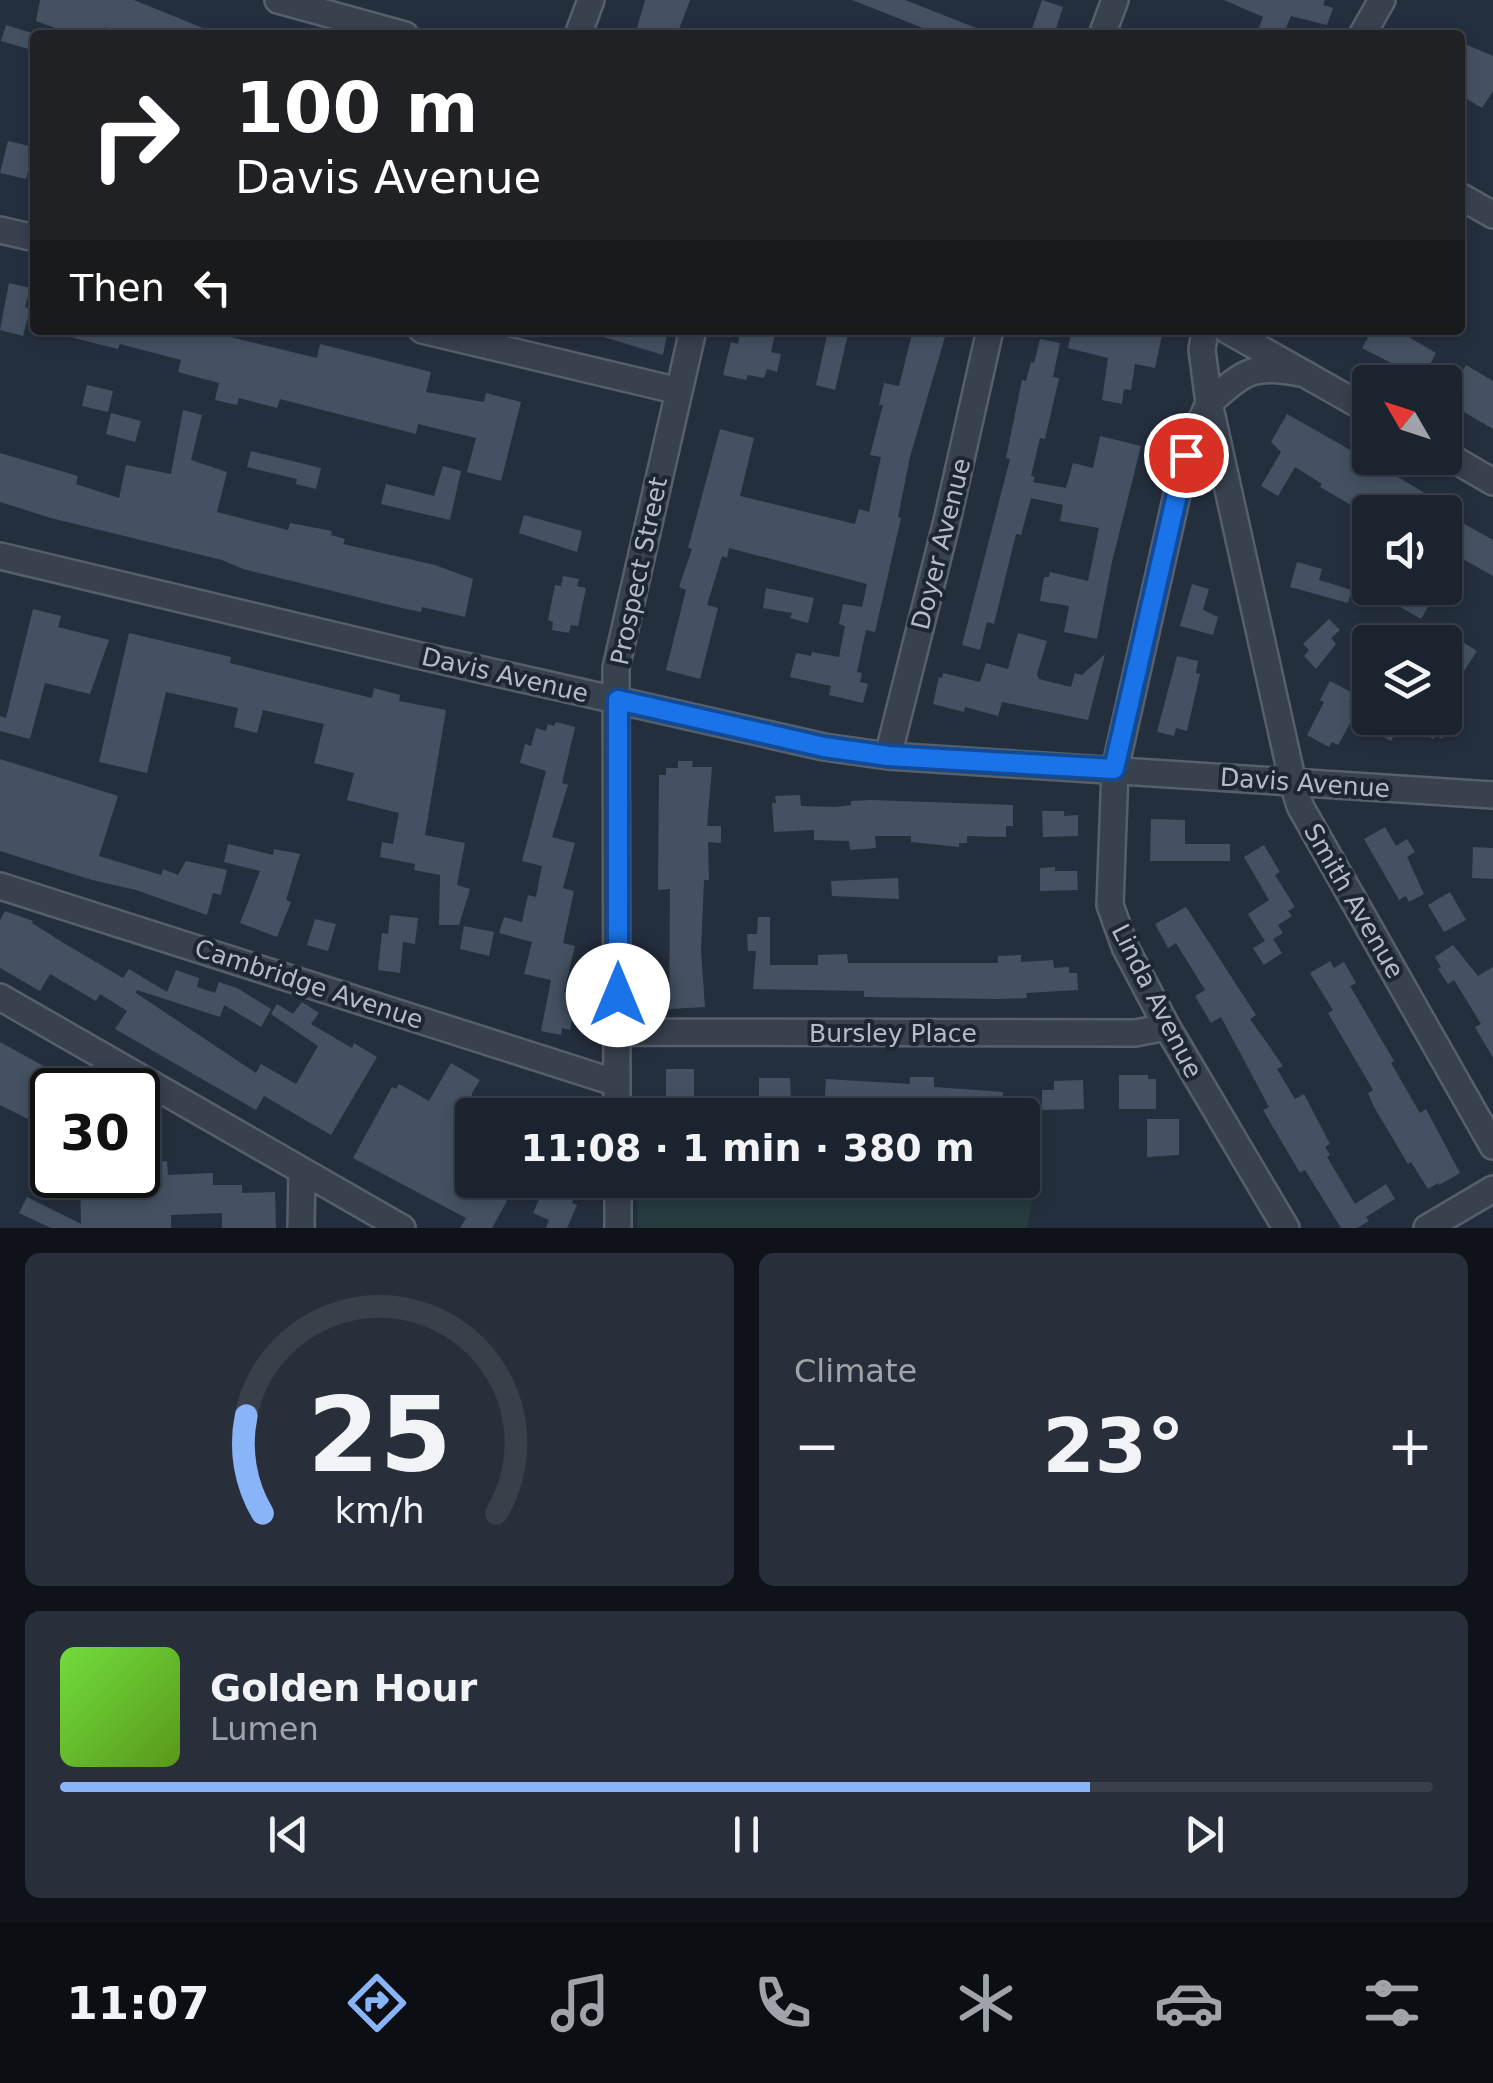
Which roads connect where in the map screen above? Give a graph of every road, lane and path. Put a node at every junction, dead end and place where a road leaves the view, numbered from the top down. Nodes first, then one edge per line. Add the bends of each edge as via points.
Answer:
1 (278, 0) edge
2 (591, 0) edge
3 (1115, 0) edge
4 (1382, 0) edge
5 (387, 30) edge
6 (580, 30) edge
7 (1104, 30) edge
8 (1365, 30) edge
9 (1465, 199) edge
10 (1493, 215) edge
11 (0, 230) edge
12 (30, 237) edge
13 (443, 335) edge
14 (692, 335) edge
15 (989, 335) edge
16 (1204, 335) edge
17 (1236, 335) edge
18 (1304, 374) junction
19 (679, 391) junction
20 (1352, 402) edge
21 (1210, 403) junction
22 (1462, 464) edge
23 (1493, 482) edge
24 (0, 556) edge
25 (618, 700) junction
26 (888, 756) junction
27 (1114, 769) junction
28 (1292, 783) junction
29 (1493, 795) edge
30 (0, 886) edge
31 (0, 997) edge
32 (1166, 1027) junction
33 (618, 1032) junction
34 (617, 1082) junction
35 (617, 1098) edge
36 (1493, 1146) edge
37 (302, 1171) junction
38 (1493, 1189) edge
39 (618, 1198) edge
40 (301, 1228) edge
41 (402, 1228) edge
42 (618, 1228) edge
43 (1286, 1228) edge
44 (1427, 1228) edge

1 - 5 street
2 - 6 street
3 - 7 street
4 - 8 street
9 - 10 street
11 - 12 street
13 - 19 street
14 - 19 street, Prospect Street
15 - 26 street, Doyer Avenue
16 - 21 street
17 - 18 street
18 - 20 street
18 - 21 street, Linda Avenue via 1258,369
19 - 25 street, Prospect Street via 616,668
21 - 27 street, Linda Avenue via 1186,455
21 - 28 street, Smith Avenue
22 - 23 street
24 - 25 street, Davis Avenue
25 - 26 street, Davis Avenue
25 - 33 street, Prospect Street
26 - 27 street, Davis Avenue
27 - 28 street, Davis Avenue
27 - 32 street, Linda Avenue via 1110,905
28 - 29 street, Davis Avenue
28 - 36 street, Smith Avenue
30 - 34 street, Cambridge Avenue
31 - 37 street
32 - 33 street, Bursley Place via 1135,1033
32 - 43 street, Linda Avenue
33 - 34 street, Prospect Street
34 - 35 street, Prospect Street
37 - 40 street
37 - 41 street
38 - 44 street
39 - 42 street

